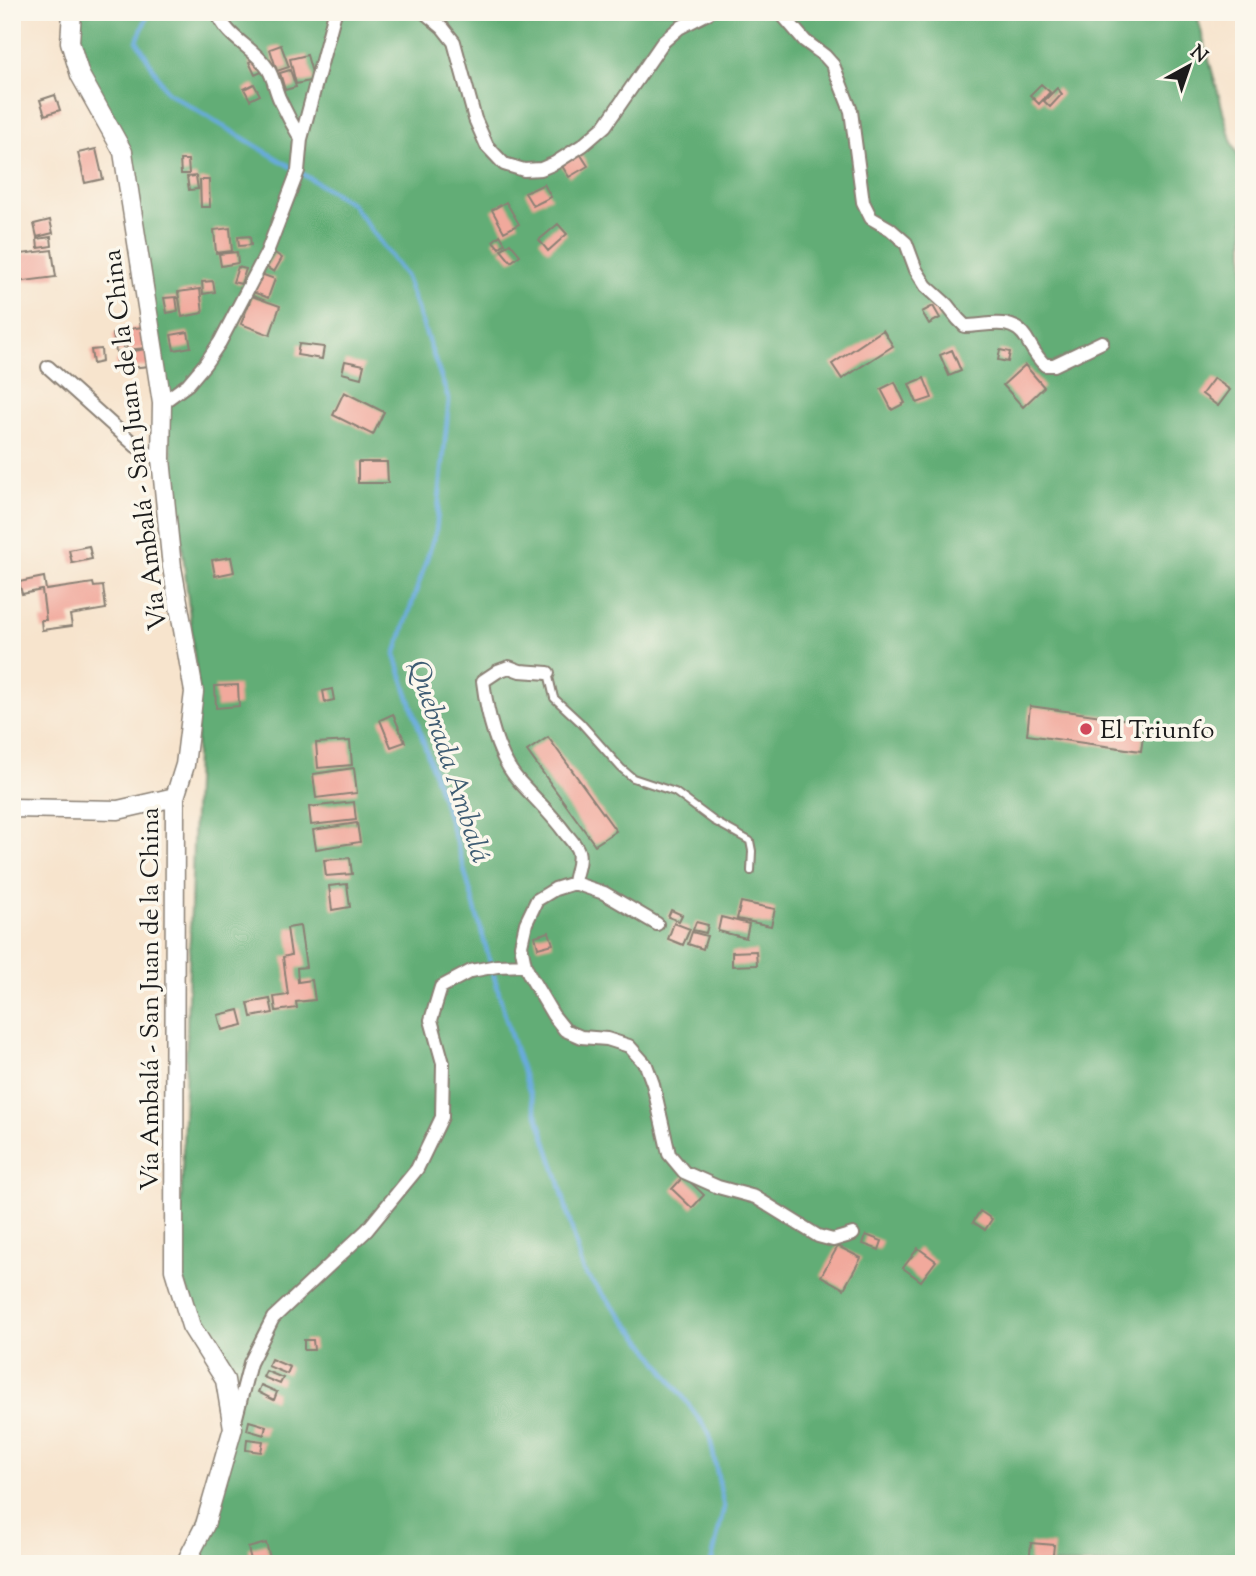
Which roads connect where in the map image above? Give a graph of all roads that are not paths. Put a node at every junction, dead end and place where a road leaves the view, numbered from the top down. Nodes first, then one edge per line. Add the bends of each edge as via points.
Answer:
1 (72, 12) edge
2 (217, 12) edge
3 (335, 12) edge
4 (424, 12) edge
5 (710, 12) edge
6 (780, 12) edge
7 (301, 139) junction
8 (1102, 342) dead end
9 (48, 367) dead end
10 (162, 403) junction
11 (161, 458) junction
12 (548, 674) joint
13 (175, 797) junction
14 (12, 808) edge
15 (751, 871) dead end
16 (574, 883) junction
17 (657, 924) dead end
18 (525, 965) junction
19 (853, 1234) dead end
20 (233, 1428) junction
21 (185, 1564) edge

1 - 10 street, Vía Ambalá - San Juan de la China via 70,42 80,75 123,152
2 - 7 street via 222,25 258,55 270,72
3 - 7 street
4 - 5 street via 454,42 486,146 504,164 524,170 541,169 583,145 605,126 663,42
6 - 8 street via 833,65 851,111 863,202 872,218 906,243 926,286 958,319 965,326 1015,326 1045,365 1055,365
7 - 10 street via 298,171 267,252 220,342 188,384
9 - 11 street via 136,446
10 - 11 street, Vía Ambalá - San Juan de la China
11 - 13 street, Vía Ambalá - San Juan de la China via 172,567 194,692 185,765
12 - 15 lane via 554,698 633,778 675,792 750,841
12 - 16 street via 509,667 498,671 483,681 485,702 510,769 552,814 577,850
13 - 14 street via 118,810
13 - 20 street, Vía Ambalá - San Juan de la China via 174,1270 191,1326 225,1380
16 - 17 street via 604,893
16 - 18 street via 537,900 526,923
18 - 19 street via 565,1030 629,1046 646,1065 669,1154 684,1172 755,1197 818,1236 833,1240
18 - 20 street via 471,971 441,987 431,1020 443,1063 442,1117 417,1169 367,1230 274,1318 250,1363
20 - 21 street, Vía Ambalá - San Juan de la China via 205,1525

